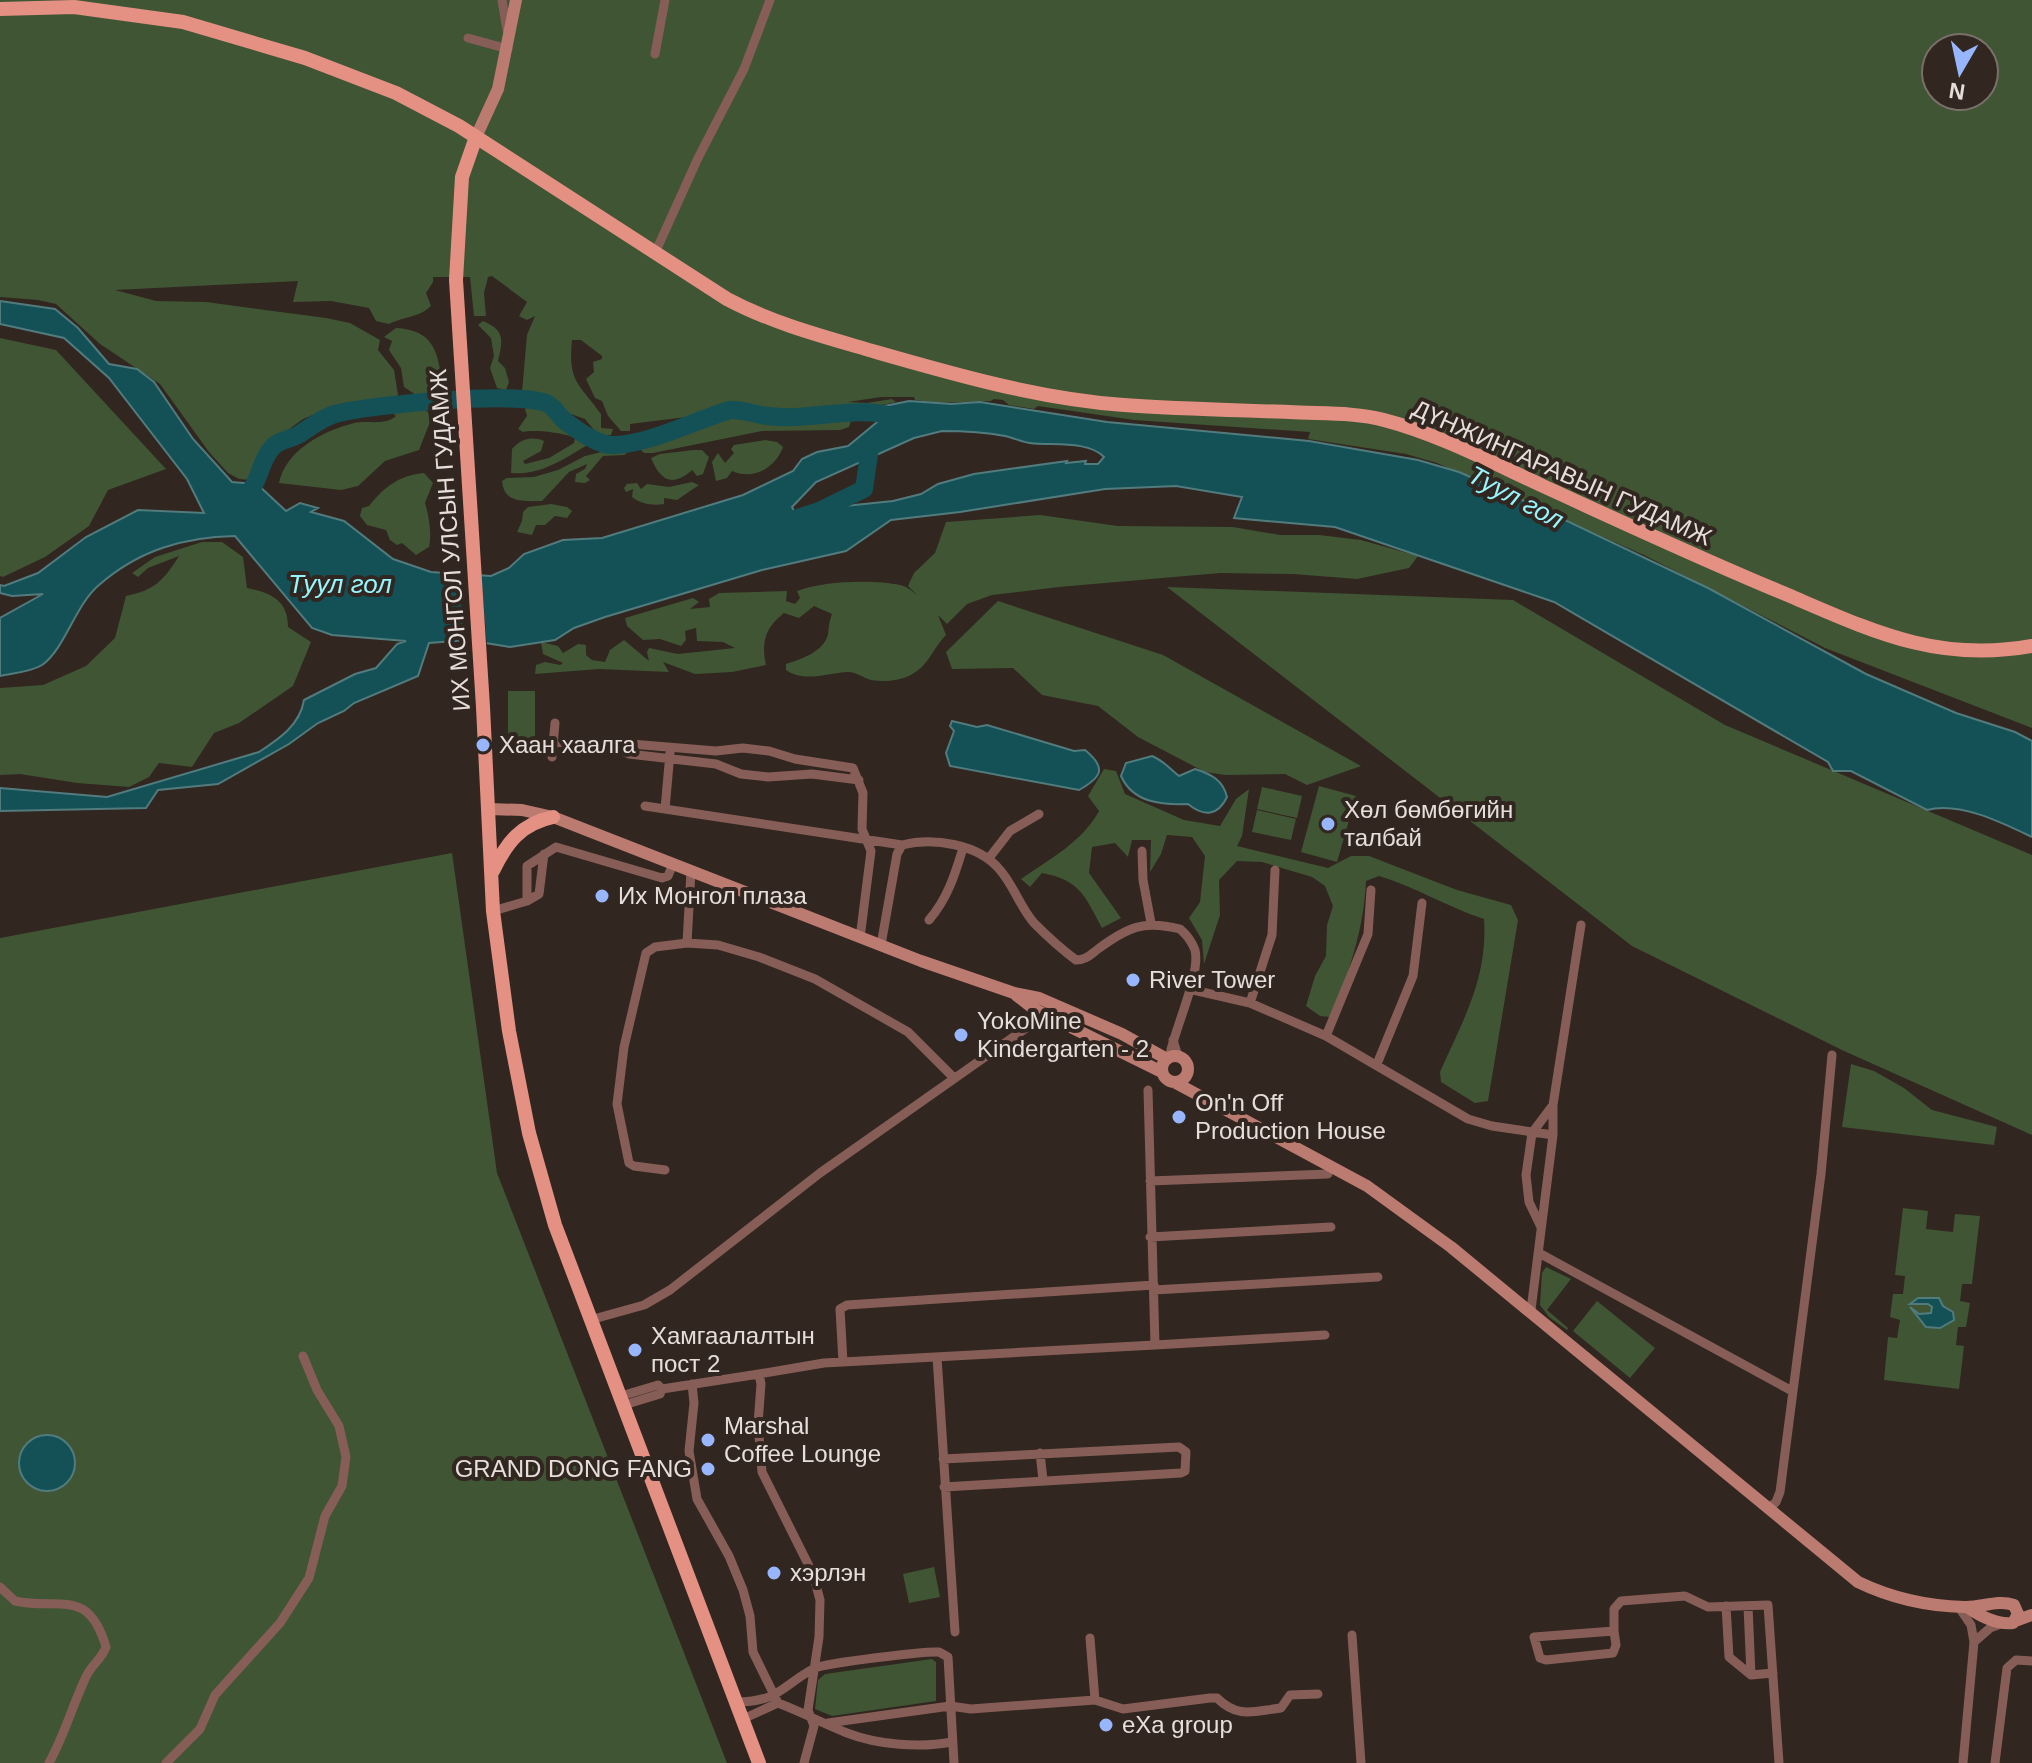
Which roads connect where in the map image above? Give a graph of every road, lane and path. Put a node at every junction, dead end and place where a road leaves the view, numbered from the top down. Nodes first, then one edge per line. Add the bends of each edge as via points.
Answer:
1 (502, 0) edge
2 (516, 0) edge
3 (665, 0) edge
4 (770, 0) edge
5 (0, 9) edge
6 (468, 38) dead end
7 (508, 45) junction
8 (655, 54) dead end
9 (476, 137) junction
10 (655, 253) junction
11 (2032, 646) edge
12 (555, 723) dead end
13 (554, 742) junction
14 (671, 747) junction
15 (618, 748) junction
16 (552, 757) dead end
17 (670, 759) junction
18 (859, 780) junction
19 (645, 806) dead end
20 (489, 809) junction
21 (665, 809) junction
22 (1039, 814) dead end
23 (553, 817) junction
24 (866, 840) junction
25 (902, 845) junction
26 (963, 848) junction
27 (1142, 851) dead end
28 (544, 854) junction
29 (989, 858) junction
30 (673, 864) junction
31 (1275, 870) dead end
32 (691, 871) junction
33 (491, 875) junction
34 (1371, 890) dead end
35 (527, 901) junction
36 (1422, 903) dead end
37 (493, 911) junction
38 (929, 920) dead end
39 (1151, 923) junction
40 (1581, 925) dead end
41 (860, 938) junction
42 (687, 943) junction
43 (881, 945) junction
44 (1189, 989) junction
45 (1014, 993) junction
46 (1250, 1003) junction
47 (1034, 1009) junction
48 (1326, 1036) junction
49 (1832, 1055) dead end
50 (1171, 1058) junction
51 (1377, 1064) junction
52 (1162, 1072) junction
53 (1186, 1075) junction
54 (954, 1078) junction
55 (1174, 1082) junction
56 (1148, 1090) dead end
57 (1203, 1099) junction
58 (1553, 1105) junction
59 (1532, 1133) junction
60 (1553, 1135) junction
61 (665, 1170) dead end
62 (1328, 1174) dead end
63 (1150, 1181) junction
64 (1331, 1227) dead end
65 (1541, 1227) junction
66 (1150, 1237) junction
67 (1539, 1253) junction
68 (1378, 1277) dead end
69 (1154, 1287) junction
70 (1531, 1310) junction
71 (590, 1320) junction
72 (1325, 1335) dead end
73 (1155, 1345) junction
74 (303, 1356) dead end
75 (937, 1357) junction
76 (843, 1362) junction
77 (759, 1374) junction
78 (692, 1384) junction
79 (1792, 1391) junction
80 (623, 1401) junction
81 (1040, 1453) junction
82 (943, 1459) junction
83 (1043, 1480) junction
84 (944, 1487) junction
85 (1768, 1509) junction
86 (0, 1587) edge
87 (2014, 1605) junction
88 (1726, 1606) junction
89 (1748, 1606) junction
90 (1962, 1607) junction
91 (1983, 1610) junction
92 (2032, 1613) edge
93 (2009, 1622) junction
94 (1614, 1631) junction
95 (955, 1632) dead end
96 (1352, 1635) dead end
97 (1090, 1638) dead end
98 (1974, 1642) junction
99 (2032, 1661) edge
100 (812, 1670) junction
101 (1773, 1673) junction
102 (1751, 1675) junction
103 (1318, 1694) dead end
104 (777, 1700) junction
105 (1095, 1700) junction
106 (736, 1702) junction
107 (950, 1706) junction
108 (808, 1715) junction
109 (743, 1719) junction
110 (828, 1723) junction
111 (952, 1742) junction
112 (49, 1763) edge
113 (166, 1763) edge
114 (759, 1763) edge
115 (804, 1763) edge
116 (954, 1763) edge
117 (1361, 1763) edge
118 (1779, 1763) edge
119 (1963, 1763) edge
120 (1995, 1763) edge

1 - 7 street
2 - 7 street
3 - 8 street
4 - 10 street via 744,69
5 - 9 main road via 122,11 202,26 396,93
6 - 7 street
7 - 9 street via 498,89
9 - 10 main road, ДҮНЖИНГАРАВЫН ГУДАМЖ
9 - 20 main road, ИХ МОНГОЛ УЛСЫН ГУДАМЖ via 462,177 457,303
10 - 11 main road, ДҮНЖИНГАРАВЫН ГУДАМЖ via 727,299 772,320 965,376 1120,404 1384,420 1878,633 1958,649
12 - 13 street
13 - 15 street
13 - 16 street
14 - 15 street
14 - 17 street
14 - 18 street via 769,751 850,766
15 - 17 street
17 - 18 street via 768,777 812,774
17 - 21 street
18 - 24 street
19 - 21 street
20 - 23 street
20 - 33 main road, ИХ МОНГОЛ УЛСЫН ГУДАМЖ
21 - 24 street
22 - 29 street via 1010,831
23 - 30 street
23 - 33 main road via 516,834
24 - 25 street
24 - 41 street via 871,851
25 - 26 street via 919,841
25 - 43 street
26 - 29 street
26 - 38 street via 941,906
27 - 39 street
28 - 30 street via 561,847 664,878
28 - 35 street via 539,894
28 - 35 street via 526,868
29 - 39 street via 1032,921 1076,960 1087,958 1120,933
30 - 32 street
31 - 46 street via 1272,935
32 - 41 street
32 - 42 street
33 - 37 main road, ИХ МОНГОЛ УЛСЫН ГУДАМЖ
34 - 48 street via 1368,934
35 - 37 street
36 - 51 street via 1413,976
37 - 71 main road, ИХ МОНГОЛ УЛСЫН ГУДАМЖ via 529,1133
39 - 44 street via 1180,929 1192,943 1196,960
40 - 58 street
41 - 43 street
42 - 54 street via 718,945 815,979 908,1032
42 - 61 street via 646,953 617,1104 629,1163
43 - 45 street
44 - 46 street
44 - 50 street
45 - 47 street
45 - 50 street via 1039,998
46 - 48 street
47 - 52 street
47 - 54 street via 1029,1026
48 - 51 street
49 - 79 street
50 - 52 street via 1162,1064
50 - 53 street via 1186,1063
51 - 59 street via 1468,1119
52 - 55 street
53 - 55 street
53 - 57 street
54 - 71 street via 820,1173 670,1290 644,1305
55 - 57 street
56 - 63 street
57 - 70 street via 1367,1186
58 - 59 street
58 - 60 street
59 - 60 street
59 - 65 street via 1526,1176 1529,1202
60 - 65 street
62 - 63 street
63 - 66 street
64 - 66 street
65 - 67 street
66 - 69 street
67 - 70 street
67 - 79 street
68 - 69 street
69 - 73 street
69 - 76 street via 847,1305 840,1309
70 - 85 street
71 - 80 main road, ИХ МОНГОЛ УЛСЫН ГУДАМЖ
72 - 73 street
73 - 75 street
74 - 113 street via 339,1426 346,1457 342,1486 325,1516 309,1578 280,1623 215,1695 200,1729
75 - 76 street
75 - 82 street
76 - 77 street
77 - 78 street
77 - 100 street via 762,1472 813,1574 820,1600
78 - 80 street
78 - 104 street via 689,1451 697,1499 743,1590 753,1652
79 - 85 street via 1780,1492
80 - 106 main road, ИХ МОНГОЛ УЛСЫН ГУДАМЖ
81 - 82 street
81 - 83 street
81 - 83 street via 1179,1447 1186,1452 1181,1473
82 - 84 street
83 - 84 street
84 - 95 street
85 - 90 street via 1858,1582 1907,1601
86 - 112 street via 15,1601 78,1607 92,1616 106,1647 85,1678
87 - 91 street
87 - 92 street
87 - 93 street via 2018,1611
88 - 89 street
88 - 94 street via 1708,1607 1685,1596 1621,1601 1614,1609
88 - 102 street via 1729,1657
89 - 101 street via 1768,1605
89 - 102 street
90 - 91 street
90 - 98 street
91 - 93 street
92 - 93 street
93 - 98 street via 1990,1628
94 - 94 street via 1598,1632 1534,1637 1540,1658 1546,1660 1613,1653
96 - 117 street
97 - 105 street
98 - 119 street
99 - 120 street via 2016,1660 2007,1668
100 - 104 street
100 - 107 street via 939,1652 948,1657
100 - 108 street
101 - 102 street
101 - 118 street
103 - 105 street via 1290,1695 1281,1708 1239,1712 1228,1710 1217,1698 1123,1709
104 - 106 street
104 - 108 street
104 - 109 street
105 - 107 street
106 - 109 main road, ИХ МОНГОЛ УЛСЫН ГУДАМЖ
107 - 110 street
107 - 111 street
108 - 110 street
108 - 115 street via 814,1726
109 - 114 main road, ИХ МОНГОЛ УЛСЫН ГУДАМЖ
110 - 111 street via 848,1734 894,1743
111 - 116 street

